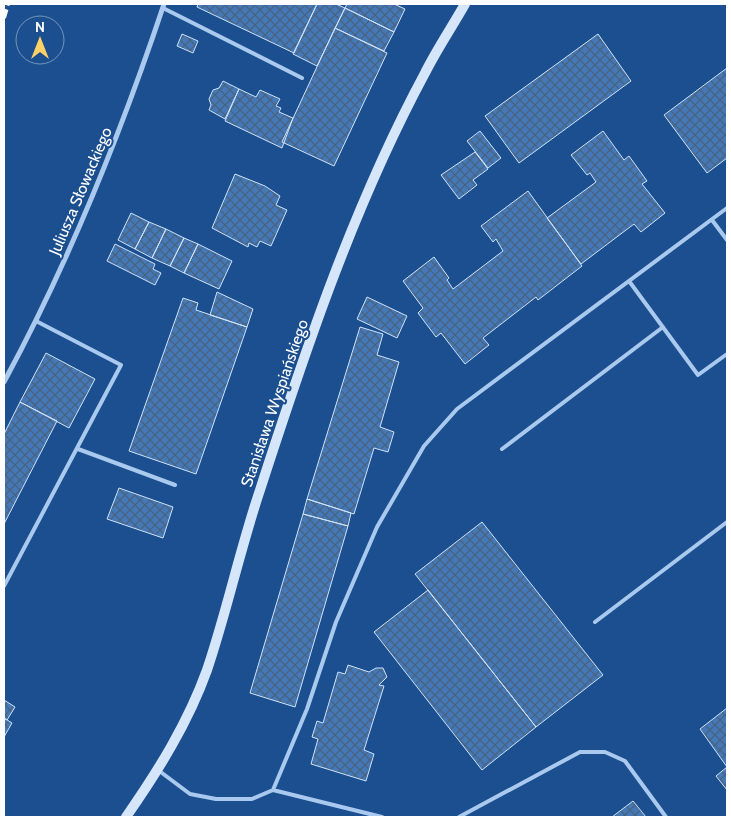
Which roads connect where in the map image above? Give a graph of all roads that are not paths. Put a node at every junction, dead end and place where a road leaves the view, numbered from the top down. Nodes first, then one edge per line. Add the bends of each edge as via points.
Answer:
1 (465, 4) edge
2 (164, 6) edge
3 (302, 78) dead end
4 (727, 208) edge
5 (712, 220) junction
6 (727, 240) edge
7 (629, 281) junction
8 (36, 321) junction
9 (663, 327) junction
10 (727, 354) edge
11 (4, 382) edge
12 (78, 449) junction
13 (502, 449) dead end
14 (175, 485) dead end
15 (727, 522) edge
16 (4, 586) edge
17 (595, 622) dead end
18 (158, 770) junction
19 (273, 790) junction
20 (126, 817) edge
21 (382, 817) edge
22 (458, 817) edge
23 (666, 817) edge

1 - 18 main road, Stanisława Wyspiańskiego via 425,72 349,238 262,482 206,670 174,743
2 - 3 lane
2 - 8 street, Juliusza Słowackiego via 120,128
4 - 5 lane
5 - 6 lane
5 - 7 lane
7 - 9 lane
7 - 19 lane via 458,409 424,446 373,536 336,622 307,708
8 - 11 street, Juliusza Słowackiego
8 - 12 lane via 121,364
9 - 10 lane via 698,375
9 - 13 lane
12 - 14 lane
12 - 16 lane
15 - 17 lane
18 - 19 lane via 190,794 216,799 252,799
18 - 20 main road, Stanisława Wyspiańskiego
19 - 21 lane
22 - 23 lane via 580,752 605,752 624,761

